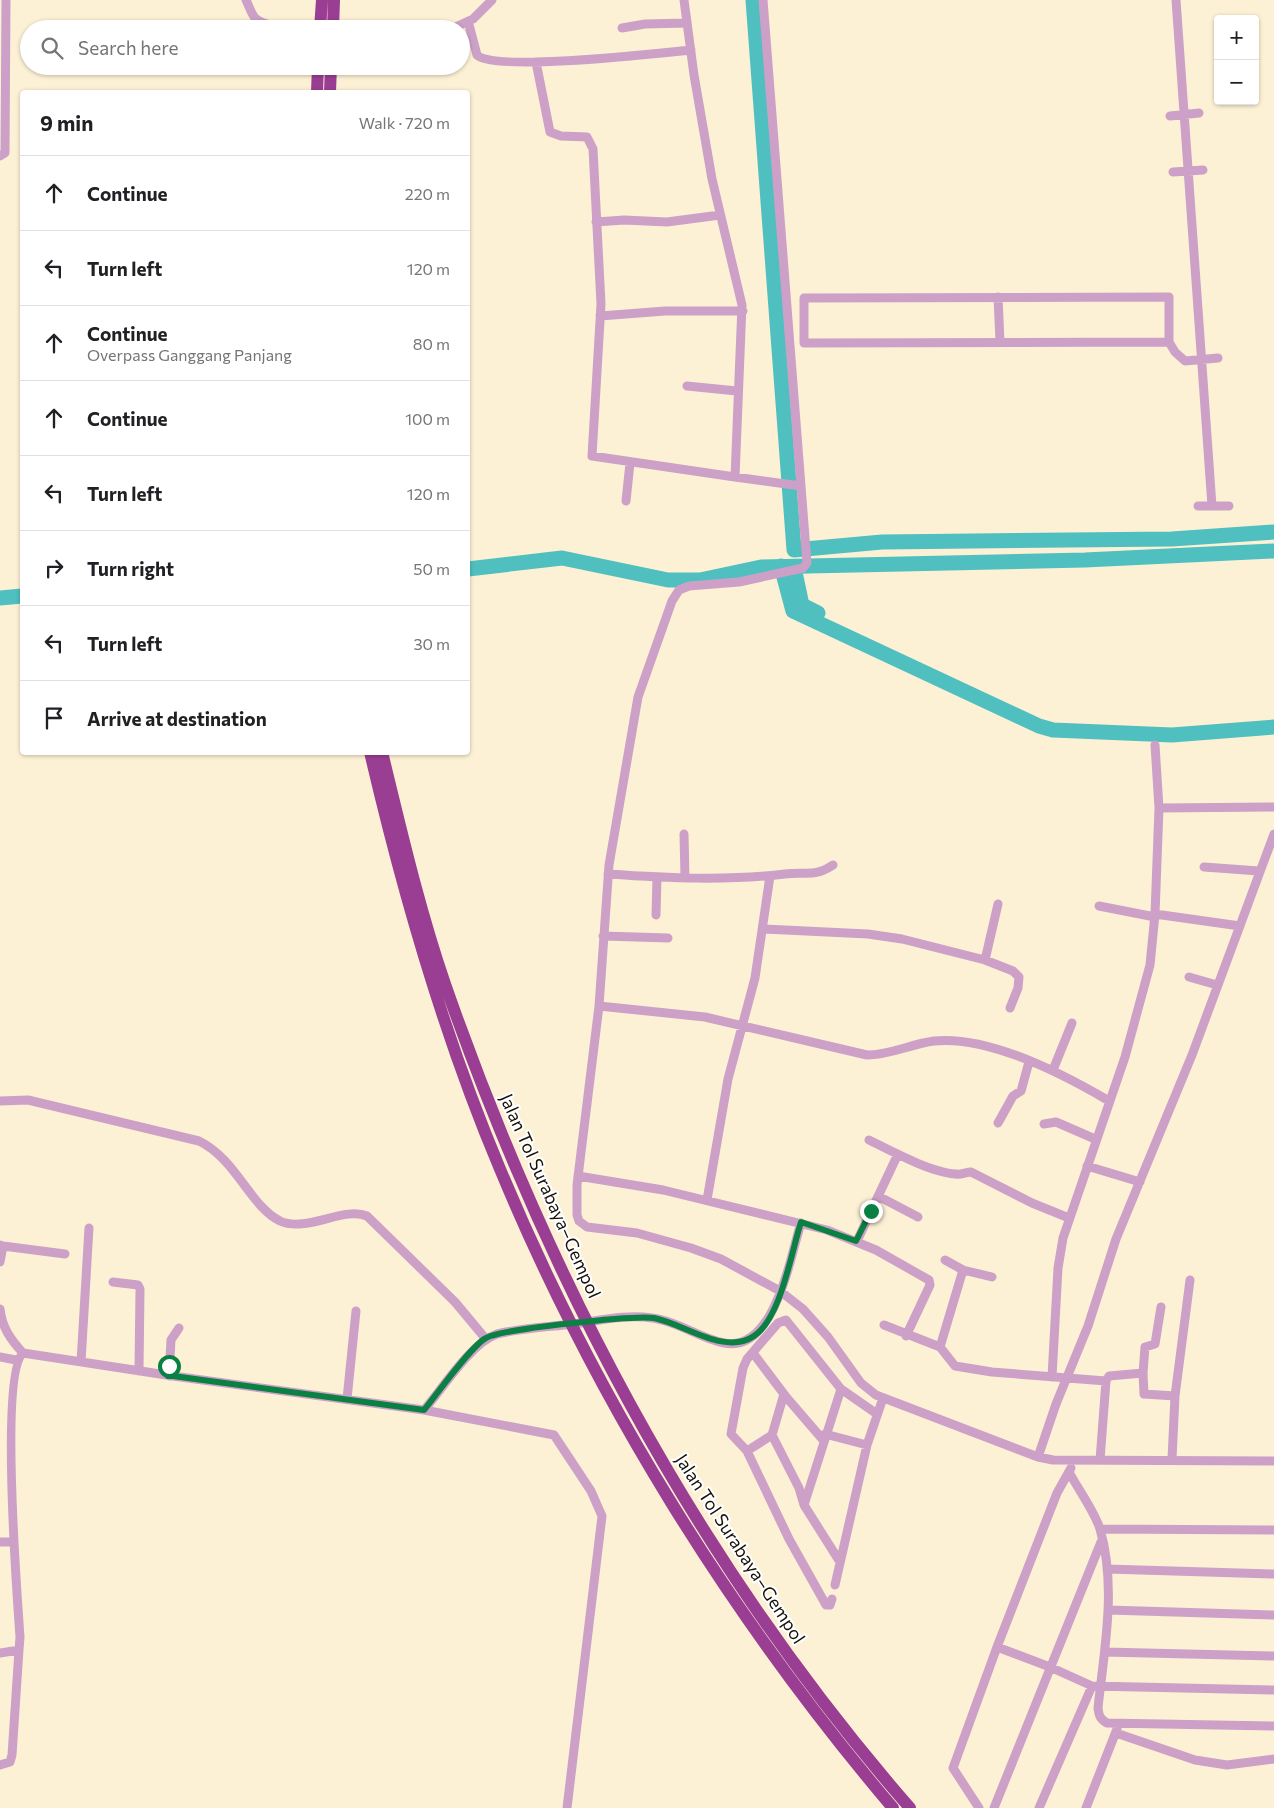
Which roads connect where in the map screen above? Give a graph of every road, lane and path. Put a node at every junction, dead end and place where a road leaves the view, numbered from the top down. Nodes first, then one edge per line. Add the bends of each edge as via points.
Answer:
1 (6, 0) edge
2 (246, 0) edge
3 (322, 0) edge
4 (334, 0) edge
5 (492, 0) edge
6 (684, 0) edge
7 (763, 0) edge
8 (1176, 0) edge
9 (261, 20) edge
10 (321, 20) edge
11 (333, 20) edge
12 (470, 20) edge
13 (687, 23) junction
14 (470, 28) edge
15 (622, 28) dead end
16 (691, 50) junction
17 (536, 62) junction
18 (2, 65) edge
19 (318, 75) edge
20 (331, 75) edge
21 (317, 90) edge
22 (330, 90) edge
23 (1198, 113) dead end
24 (1184, 114) junction
25 (1170, 116) dead end
26 (2, 155) edge
27 (1203, 170) dead end
28 (1188, 171) junction
29 (1173, 172) dead end
30 (720, 215) junction
31 (596, 222) junction
32 (998, 297) junction
33 (743, 311) junction
34 (600, 316) junction
35 (1000, 342) junction
36 (1169, 342) junction
37 (1218, 358) dead end
38 (1202, 359) junction
39 (687, 386) dead end
40 (738, 391) junction
41 (630, 463) junction
42 (735, 477) junction
43 (799, 486) junction
44 (626, 501) dead end
45 (1198, 506) dead end
46 (1212, 506) junction
47 (1229, 506) dead end
48 (1155, 745) dead end
49 (371, 755) edge
50 (383, 755) edge
51 (1274, 807) edge
52 (1159, 808) junction
53 (684, 834) dead end
54 (1274, 834) edge
55 (833, 865) dead end
56 (1204, 867) dead end
57 (1259, 870) junction
58 (608, 874) junction
59 (770, 876) junction
60 (657, 877) junction
61 (685, 878) junction
62 (998, 904) dead end
63 (1099, 906) dead end
64 (656, 915) dead end
65 (1155, 916) junction
66 (1240, 926) junction
67 (764, 929) junction
68 (603, 936) junction
69 (668, 938) dead end
70 (985, 960) junction
71 (1189, 977) dead end
72 (1217, 985) junction
73 (599, 1006) junction
74 (1010, 1008) dead end
75 (1072, 1023) dead end
76 (744, 1025) junction
77 (1029, 1062) junction
78 (1053, 1070) junction
79 (1109, 1101) junction
80 (0, 1102) edge
81 (998, 1123) dead end
82 (1044, 1124) dead end
83 (1095, 1139) junction
84 (869, 1140) dead end
85 (898, 1154) junction
86 (1087, 1166) junction
87 (578, 1176) junction
88 (1140, 1182) junction
89 (878, 1196) junction
90 (707, 1200) junction
91 (918, 1216) dead end
92 (1069, 1218) junction
93 (801, 1222) junction
94 (89, 1228) dead end
95 (856, 1241) junction
96 (3, 1246) edge
97 (65, 1254) dead end
98 (945, 1260) dead end
99 (0, 1262) edge
100 (963, 1270) junction
101 (992, 1277) dead end
102 (1190, 1280) dead end
103 (113, 1282) dead end
104 (780, 1291) junction
105 (1161, 1307) dead end
106 (0, 1309) edge
107 (356, 1311) dead end
108 (884, 1325) dead end
109 (179, 1328) dead end
110 (906, 1336) junction
111 (485, 1338) junction
112 (940, 1347) junction
113 (753, 1353) junction
114 (19, 1356) junction
115 (0, 1357) edge
116 (81, 1358) junction
117 (139, 1371) junction
118 (1143, 1374) junction
119 (168, 1376) junction
120 (1052, 1377) junction
121 (1066, 1378) junction
122 (1106, 1381) junction
123 (841, 1389) junction
124 (784, 1394) junction
125 (1175, 1396) junction
126 (883, 1398) junction
127 (347, 1399) junction
128 (424, 1410) junction
129 (877, 1414) junction
130 (772, 1436) junction
131 (824, 1437) junction
132 (867, 1445) junction
133 (3, 1450) edge
134 (746, 1451) junction
135 (1038, 1457) junction
136 (1172, 1459) junction
137 (1100, 1460) junction
138 (1074, 1461) junction
139 (1274, 1461) edge
140 (1069, 1472) junction
141 (3, 1480) edge
142 (804, 1505) junction
143 (1100, 1529) junction
144 (1274, 1530) edge
145 (1102, 1541) junction
146 (0, 1542) edge
147 (12, 1542) junction
148 (840, 1562) junction
149 (1107, 1569) junction
150 (1274, 1574) edge
151 (835, 1585) dead end
152 (832, 1599) dead end
153 (1108, 1610) junction
154 (1274, 1616) edge
155 (996, 1647) junction
156 (19, 1650) junction
157 (1105, 1652) junction
158 (0, 1653) edge
159 (1274, 1656) edge
160 (1050, 1667) junction
161 (1096, 1686) junction
162 (1274, 1690) edge
163 (1120, 1722) junction
164 (1274, 1726) edge
165 (1116, 1733) junction
166 (1274, 1759) edge
167 (0, 1765) edge
168 (567, 1808) edge
169 (892, 1808) edge
170 (910, 1808) edge
171 (979, 1808) edge
172 (994, 1808) edge
173 (1039, 1808) edge
174 (1086, 1808) edge

1 - 18 street
2 - 9 street
3 - 10 highway
4 - 11 highway
5 - 12 street
6 - 13 street
7 - 43 street
8 - 24 street
13 - 15 street
13 - 16 street
14 - 17 street via 479,58
16 - 17 street
16 - 30 street
17 - 31 street via 550,132 587,137 591,142
18 - 26 street
19 - 21 highway
20 - 22 highway
23 - 24 street
24 - 25 street
24 - 28 street
27 - 28 street
28 - 29 street
28 - 38 street
30 - 31 street via 667,222
30 - 33 street
31 - 34 street
32 - 35 street
32 - 35 street via 804,298 804,342
32 - 36 street via 1169,297
33 - 34 street via 665,311
33 - 40 street
34 - 41 street via 592,456
35 - 36 street
36 - 38 street via 1185,361
37 - 38 street
38 - 46 street
39 - 40 street
40 - 42 street
41 - 42 street
41 - 44 street
42 - 43 street
43 - 58 street via 805,567 739,582 689,586 674,596 638,697
45 - 46 street
46 - 47 street
48 - 52 street
49 - 169 highway, Jalan Tol Surabaya–Gempol via 419,942 460,1067 500,1169 591,1362 635,1442 703,1553 796,1687
50 - 170 highway, Jalan Tol Surabaya–Gempol via 419,897 451,999 518,1174 603,1357 659,1459 722,1559 834,1715
51 - 52 street
52 - 65 street
53 - 61 street
54 - 57 street
55 - 59 street via 817,874
56 - 57 street
57 - 66 street
58 - 60 street
58 - 68 street
59 - 61 street
59 - 67 street
60 - 61 street
60 - 64 street
62 - 70 street
63 - 65 street
65 - 66 street
65 - 79 street via 1153,947 1140,1004
66 - 72 street
67 - 70 street via 868,934
67 - 76 street
68 - 69 street
68 - 73 street
70 - 74 street via 1013,971 1019,977
71 - 72 street
72 - 88 street
73 - 76 street via 690,1014
73 - 87 street
75 - 78 street
76 - 77 street via 866,1055 947,1040 984,1046
76 - 90 street via 728,1079
77 - 78 street
77 - 81 street via 1021,1091 1013,1096
78 - 79 street
79 - 83 street
80 - 111 street via 28,1100 199,1141 220,1156 265,1209 282,1222 310,1222 356,1214 367,1216 455,1302
82 - 83 street via 1056,1122
83 - 86 street
84 - 85 street
85 - 89 street
85 - 92 street via 947,1173 971,1172
86 - 88 street
86 - 92 street
87 - 90 street
87 - 104 street via 577,1215 583,1225 637,1233 691,1248 720,1259
88 - 121 street
89 - 91 street
89 - 95 street
90 - 93 street
92 - 120 street via 1058,1268
93 - 95 street
93 - 104 street
94 - 116 street
95 - 110 street via 929,1280
96 - 97 street
96 - 99 street
98 - 100 street
100 - 101 street
100 - 112 street
102 - 125 street
103 - 117 street via 134,1284 140,1289
104 - 111 street via 766,1324 756,1335 740,1343 724,1343 654,1318 624,1318 508,1332
104 - 126 street via 828,1337 861,1383
105 - 118 street via 1155,1344 1145,1347
106 - 114 street via 7,1333
107 - 127 street
108 - 110 street
109 - 119 street via 173,1334
110 - 112 street
111 - 128 street
112 - 120 street via 955,1366
113 - 123 street via 778,1322 786,1320
113 - 124 street
113 - 134 street via 743,1368 731,1431
114 - 115 street
114 - 116 street
114 - 133 street
116 - 117 street
117 - 119 street
118 - 122 street via 1111,1375
118 - 125 street via 1144,1394
119 - 127 street
120 - 121 street
121 - 122 street
121 - 135 street
122 - 137 street
123 - 129 street
123 - 131 street
124 - 130 street
124 - 131 street
125 - 136 street
126 - 129 street
126 - 135 street
127 - 128 street
128 - 168 street via 554,1435 591,1491 602,1516
129 - 132 street
130 - 134 street
130 - 142 street via 799,1488
131 - 132 street
131 - 142 street
132 - 148 street
133 - 141 street
134 - 152 street via 826,1605 830,1606
135 - 138 street
136 - 137 street
136 - 139 street
137 - 138 street
138 - 140 street
140 - 143 street
140 - 155 street via 1057,1493
141 - 147 street
142 - 148 street
143 - 144 street
143 - 145 street
145 - 149 street
145 - 160 street
146 - 147 street
147 - 156 street
148 - 151 street
149 - 150 street
149 - 153 street
153 - 154 street
153 - 157 street
155 - 160 street
155 - 171 street via 953,1768
156 - 158 street
156 - 167 street via 12,1755 10,1762
157 - 159 street
157 - 161 street
160 - 161 street
160 - 172 street
161 - 162 street
161 - 163 street via 1099,1716 1107,1723
161 - 173 street
163 - 164 street
163 - 165 street
165 - 166 street via 1195,1760 1227,1765
165 - 174 street

